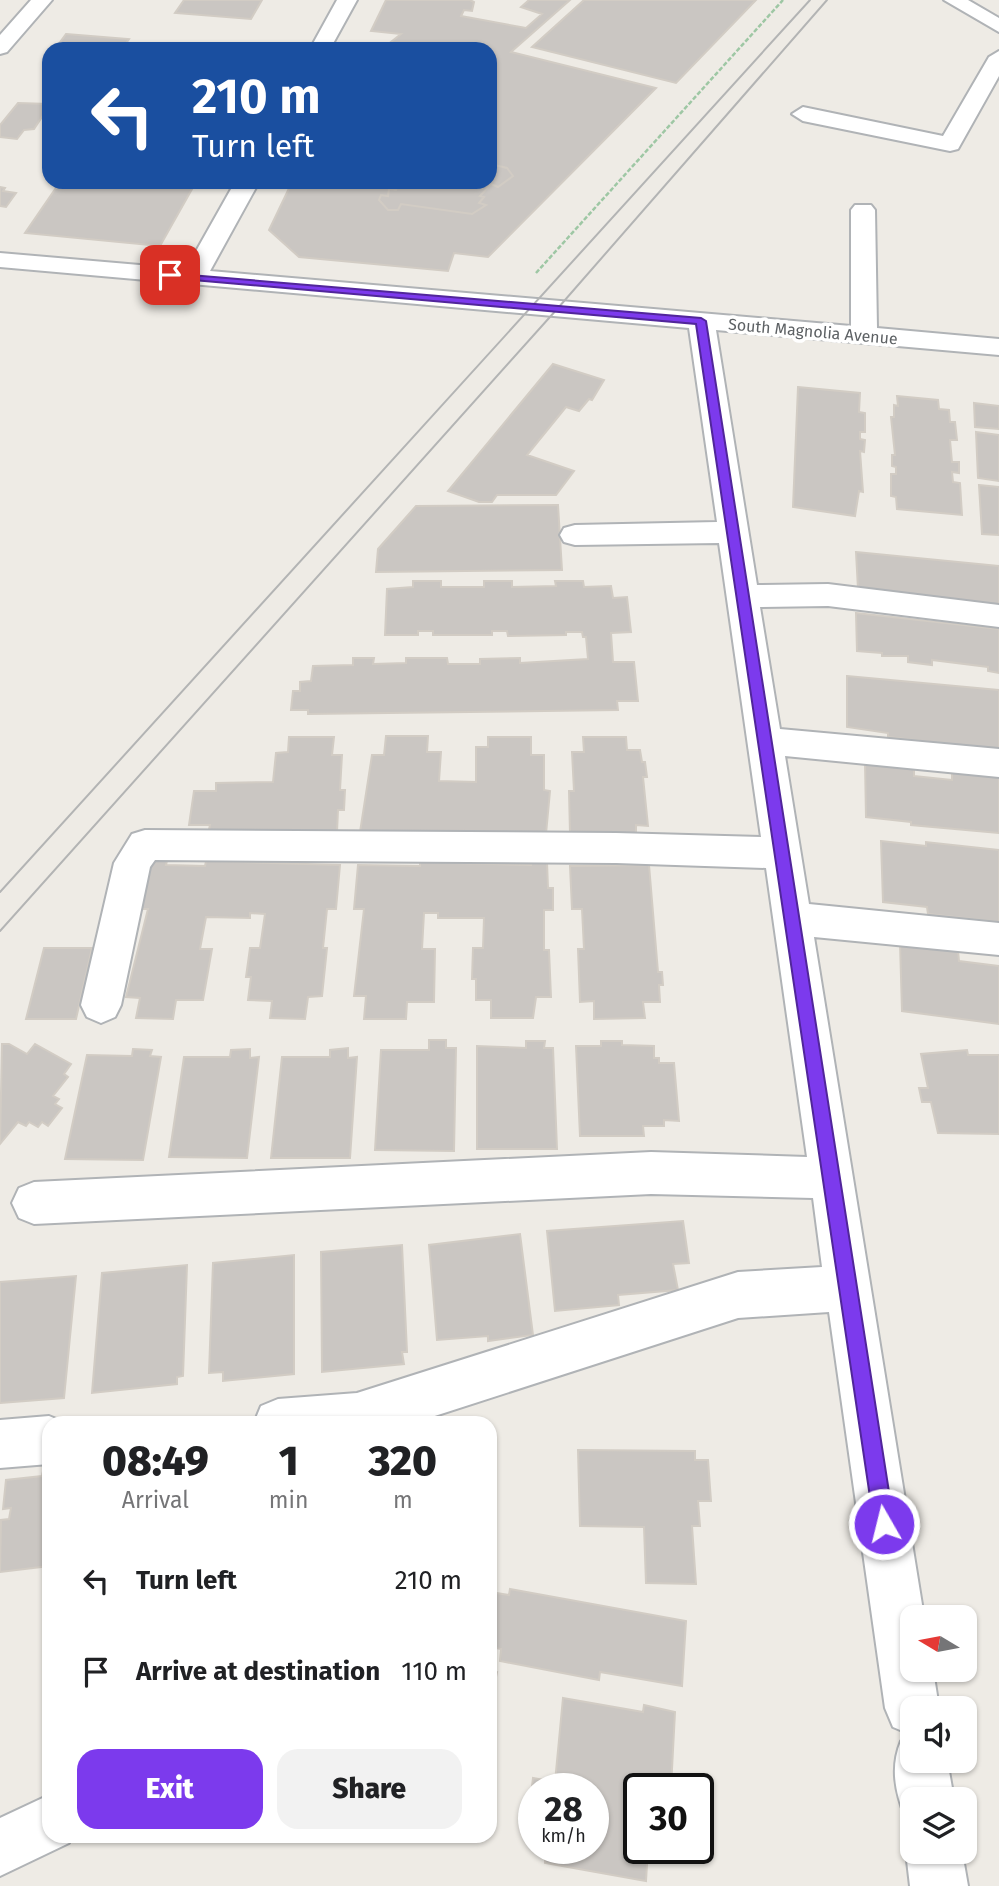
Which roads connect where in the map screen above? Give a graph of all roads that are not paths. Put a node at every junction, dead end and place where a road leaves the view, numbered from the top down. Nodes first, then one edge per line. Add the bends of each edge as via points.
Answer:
1 (42, 0) edge
2 (347, 0) edge
3 (954, 0) edge
4 (999, 26) edge
5 (324, 42) edge
6 (0, 48) edge
7 (999, 57) edge
8 (803, 114) dead end
9 (243, 189) edge
10 (863, 210) dead end
11 (0, 260) edge
12 (194, 277) junction
13 (701, 321) junction
14 (864, 335) junction
15 (999, 347) edge
16 (733, 532) junction
17 (575, 535) dead end
18 (743, 596) junction
19 (999, 615) edge
20 (765, 741) junction
21 (999, 763) edge
22 (782, 853) junction
23 (792, 919) junction
24 (999, 939) edge
25 (101, 1005) dead end
26 (832, 1178) junction
27 (34, 1203) dead end
28 (848, 1288) junction
29 (360, 1416) edge
30 (42, 1441) edge
31 (0, 1444) edge
32 (910, 1696) edge
33 (42, 1827) edge
34 (0, 1848) edge
35 (936, 1864) edge
36 (939, 1886) edge

1 - 6 street
2 - 5 street
3 - 4 street
7 - 8 street via 950,144
9 - 12 street
10 - 14 street
11 - 12 street, South Magnolia Avenue
12 - 13 street, South Magnolia Avenue
13 - 14 street, South Magnolia Avenue
13 - 16 street
14 - 15 street, South Magnolia Avenue
16 - 17 street
16 - 18 street
18 - 19 street via 828,595
18 - 20 street
20 - 21 street
20 - 22 street
22 - 23 street
22 - 25 street via 145,845 132,863
23 - 24 street
23 - 26 street
26 - 27 street via 651,1173
26 - 28 street
28 - 29 street via 738,1295
28 - 32 street
30 - 31 street
33 - 34 street
35 - 36 street

